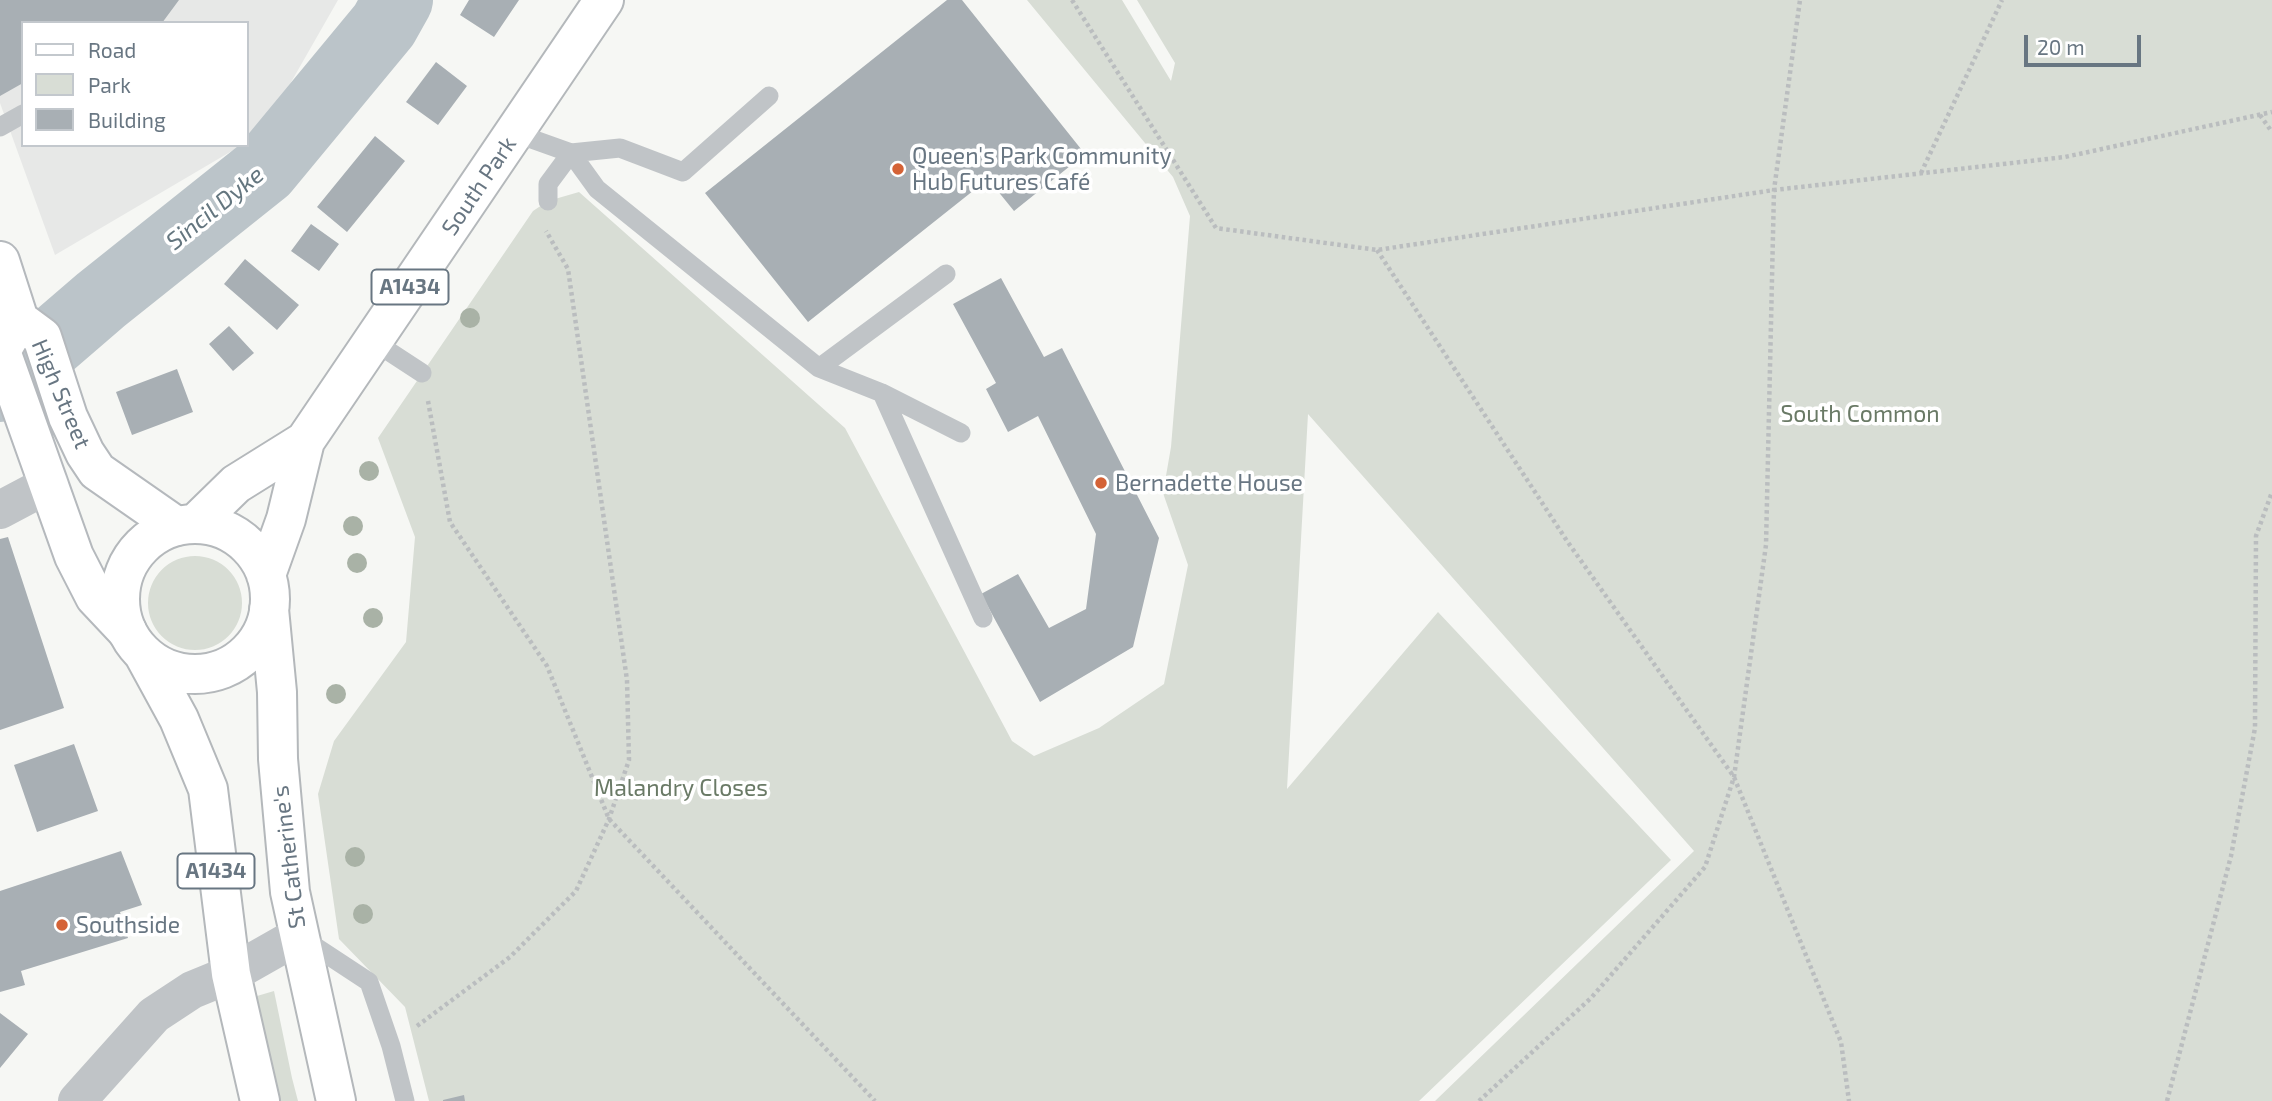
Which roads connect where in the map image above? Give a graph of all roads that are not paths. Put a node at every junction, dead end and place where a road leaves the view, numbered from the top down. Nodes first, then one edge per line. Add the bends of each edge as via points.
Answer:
1 (604, 0) edge
2 (768, 96) dead end
3 (21, 115) edge
4 (0, 127) edge
5 (515, 134) junction
6 (571, 153) junction
7 (548, 201) dead end
8 (0, 261) edge
9 (946, 274) dead end
10 (17, 311) junction
11 (373, 341) junction
12 (819, 368) junction
13 (422, 373) road end
14 (882, 393) junction
15 (961, 433) dead end
16 (305, 441) junction
17 (49, 484) junction
18 (0, 510) edge
19 (185, 525) junction
20 (267, 592) junction
21 (983, 618) dead end
22 (135, 642) junction
23 (298, 936) junction
24 (231, 974) junction
25 (77, 1101) edge
26 (260, 1101) edge
27 (336, 1101) edge
28 (404, 1101) edge

1 - 5 main road, South Park / A1434
2 - 6 lane via 683,173 620,148
3 - 4 lane
5 - 6 lane
5 - 11 main road, South Park / A1434
6 - 7 lane via 548,184
6 - 12 lane via 597,188
8 - 10 main road
9 - 12 lane
10 - 17 main road, High Street via 1,351
10 - 19 main road, High Street via 41,337 63,403 97,471
11 - 13 lane
11 - 16 main road, South Park / A1434
12 - 14 lane
14 - 15 lane
14 - 21 lane
16 - 19 main road, South Park / A1434 via 236,484
16 - 20 main road, South Park / A1434
17 - 18 street
17 - 22 main road, High Street via 74,556 95,597
19 - 20 main road, A1434 via 230,533 246,544
19 - 22 main road, A1434 via 147,541 127,567 120,599
20 - 22 main road, A1434 via 256,642 222,668 180,672 154,662
20 - 23 main road, St Catherine's / A1434 via 278,760
22 - 24 main road, A1434 via 179,719 208,789
23 - 24 street
23 - 27 main road, St Catherine's / A1434
23 - 28 lane via 369,982
24 - 25 street via 192,990 154,1014
24 - 26 main road, A1434

